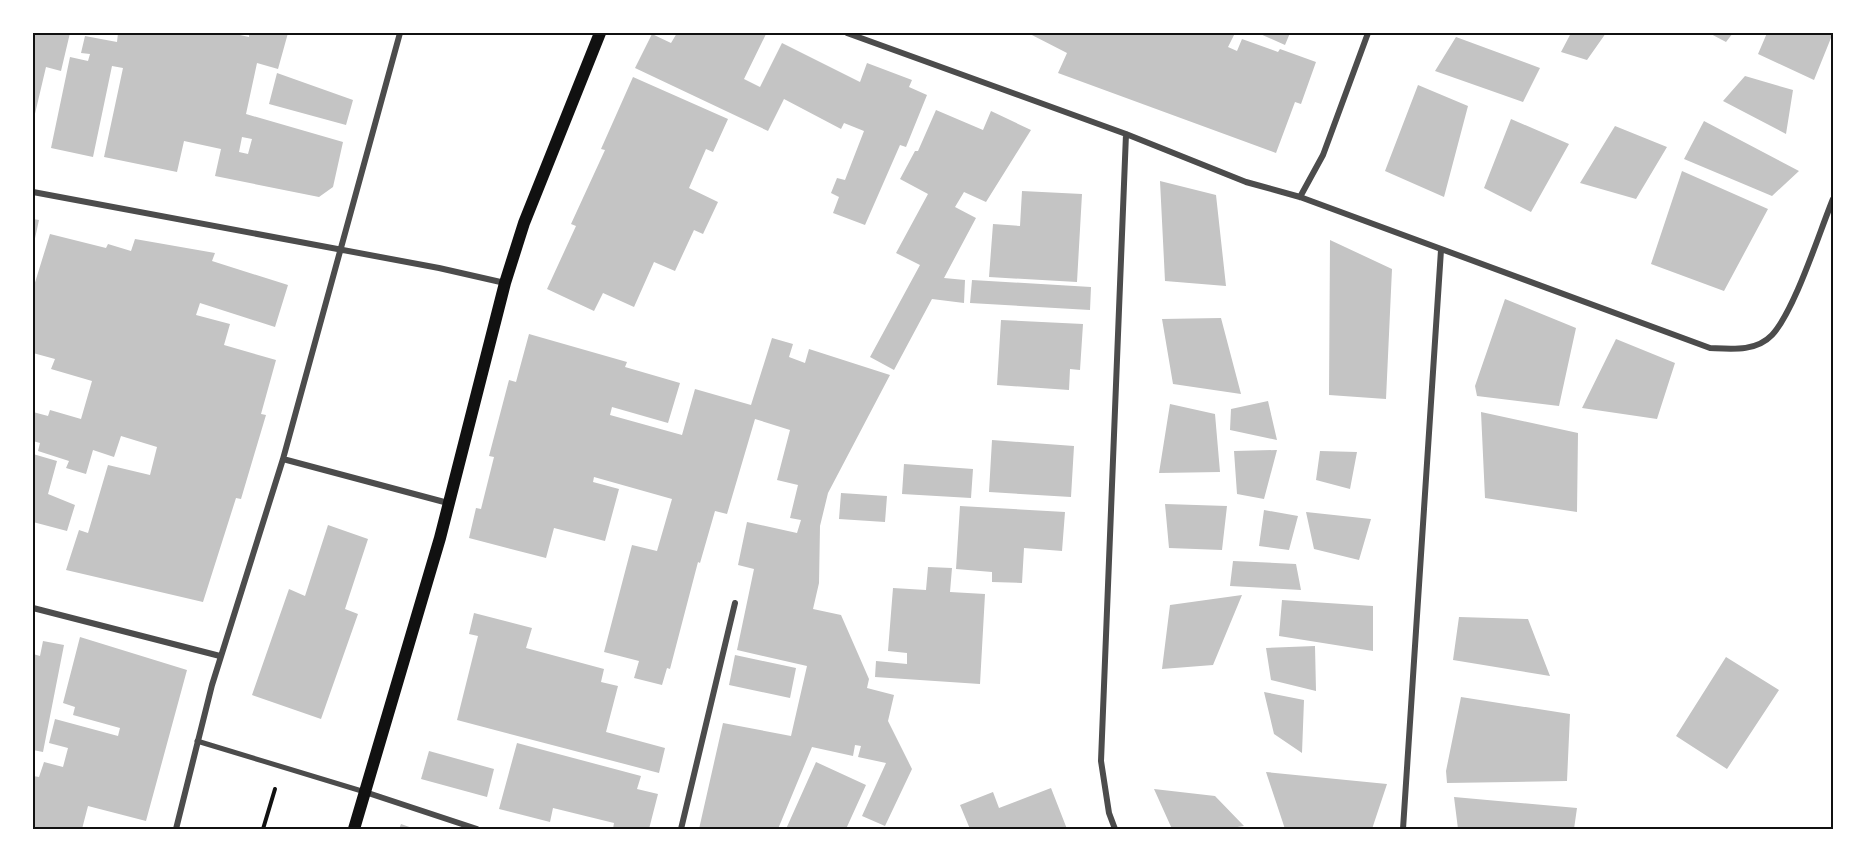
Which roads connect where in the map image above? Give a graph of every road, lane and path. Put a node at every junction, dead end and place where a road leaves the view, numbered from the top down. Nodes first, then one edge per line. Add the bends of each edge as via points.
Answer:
1 (400, 33) edge
2 (600, 33) edge
3 (847, 33) edge
4 (1368, 33) edge
5 (1126, 134) junction
6 (33, 192) edge
7 (1300, 197) junction
8 (1833, 199) edge
9 (340, 249) junction
10 (1441, 250) junction
11 (505, 284) junction
12 (283, 459) junction
13 (448, 503) junction
14 (735, 603) dead end
15 (33, 608) edge
16 (220, 656) junction
17 (197, 741) junction
18 (282, 765) junction
19 (365, 792) junction
20 (176, 829) edge
21 (263, 829) edge
22 (354, 829) edge
23 (477, 829) edge
24 (681, 829) edge
25 (1115, 829) edge
26 (1403, 829) edge

1 - 9 street
2 - 11 main road via 543,172
3 - 5 street
4 - 7 street via 1323,155
5 - 7 street via 1246,182
5 - 25 street via 1102,731 1104,785
6 - 9 street
7 - 10 street
8 - 10 street via 1790,304 1771,336 1744,349 1710,348
9 - 11 street
9 - 12 street
10 - 26 street
11 - 13 main road
12 - 13 street
12 - 16 street
13 - 19 main road
14 - 24 street
15 - 16 street
16 - 17 street
17 - 18 street
17 - 20 street
18 - 19 street
18 - 21 path
19 - 22 main road
19 - 23 street

